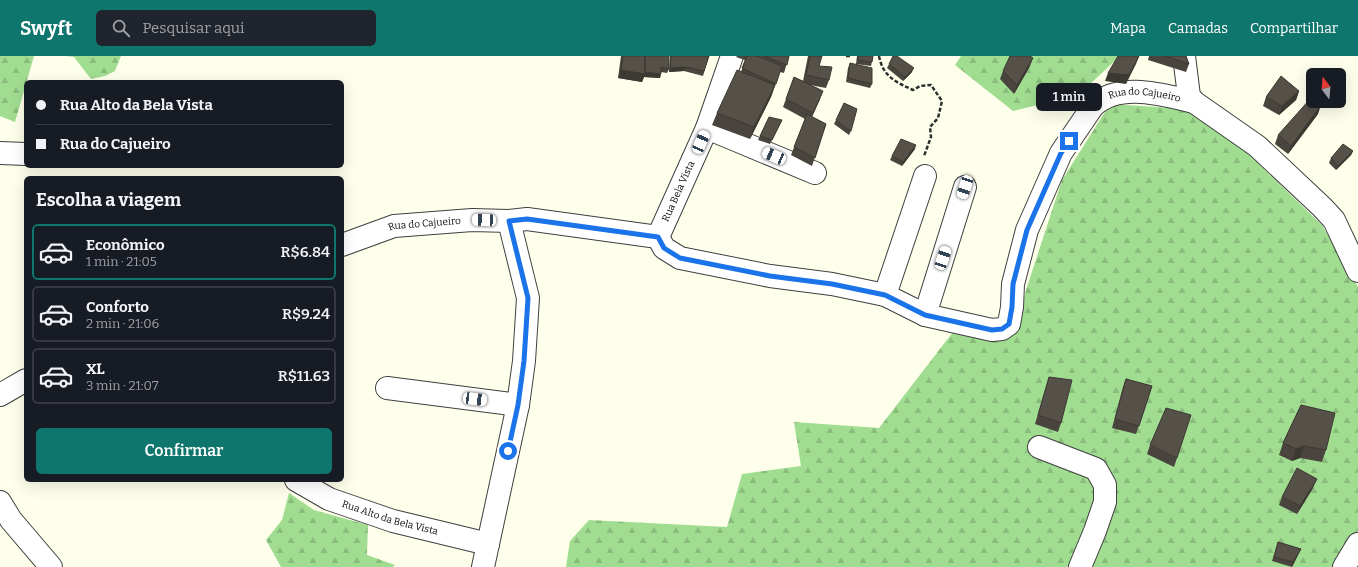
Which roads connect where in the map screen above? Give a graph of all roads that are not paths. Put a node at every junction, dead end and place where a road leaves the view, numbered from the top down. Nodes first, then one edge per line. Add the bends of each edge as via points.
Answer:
1 (732, 56) edge
2 (1184, 56) edge
3 (1194, 102) junction
4 (707, 128) junction
5 (0, 153) edge
6 (24, 154) edge
7 (815, 173) dead end
8 (924, 176) road end
9 (965, 187) dead end
10 (509, 221) junction
11 (658, 237) junction
12 (344, 244) edge
13 (1358, 271) edge
14 (885, 295) junction
15 (925, 315) junction
16 (24, 381) edge
17 (387, 388) dead end
18 (0, 395) edge
19 (518, 405) junction
20 (1039, 447) dead end
21 (299, 482) edge
22 (0, 502) edge
23 (488, 544) junction
24 (1358, 544) edge
25 (51, 567) edge
26 (484, 567) edge
27 (1080, 567) edge
28 (1344, 567) edge

1 - 4 street, Rua Bela Vista
2 - 3 street via 1189,96
3 - 13 street via 1257,146 1322,207 1334,220
3 - 15 street, Rua do Cajueiro via 1154,93 1133,92 1100,99 1061,153 1027,230 1013,284 1009,324 1002,329 992,330
4 - 7 street
4 - 11 street, Rua Bela Vista
5 - 6 street
8 - 14 street
9 - 15 street
10 - 11 street, Rua do Cajueiro via 527,219
10 - 12 street, Rua do Cajueiro via 472,220 394,226
10 - 19 street via 528,298
11 - 14 street, Rua do Cajueiro via 664,248 680,258
14 - 15 street, Rua do Cajueiro
16 - 18 street
17 - 19 street
19 - 23 street
20 - 27 street via 1096,469 1105,485 1105,502
21 - 23 street, Rua Alto da Bela Vista via 329,499 393,521
22 - 25 street via 11,520
23 - 26 street
24 - 28 street

